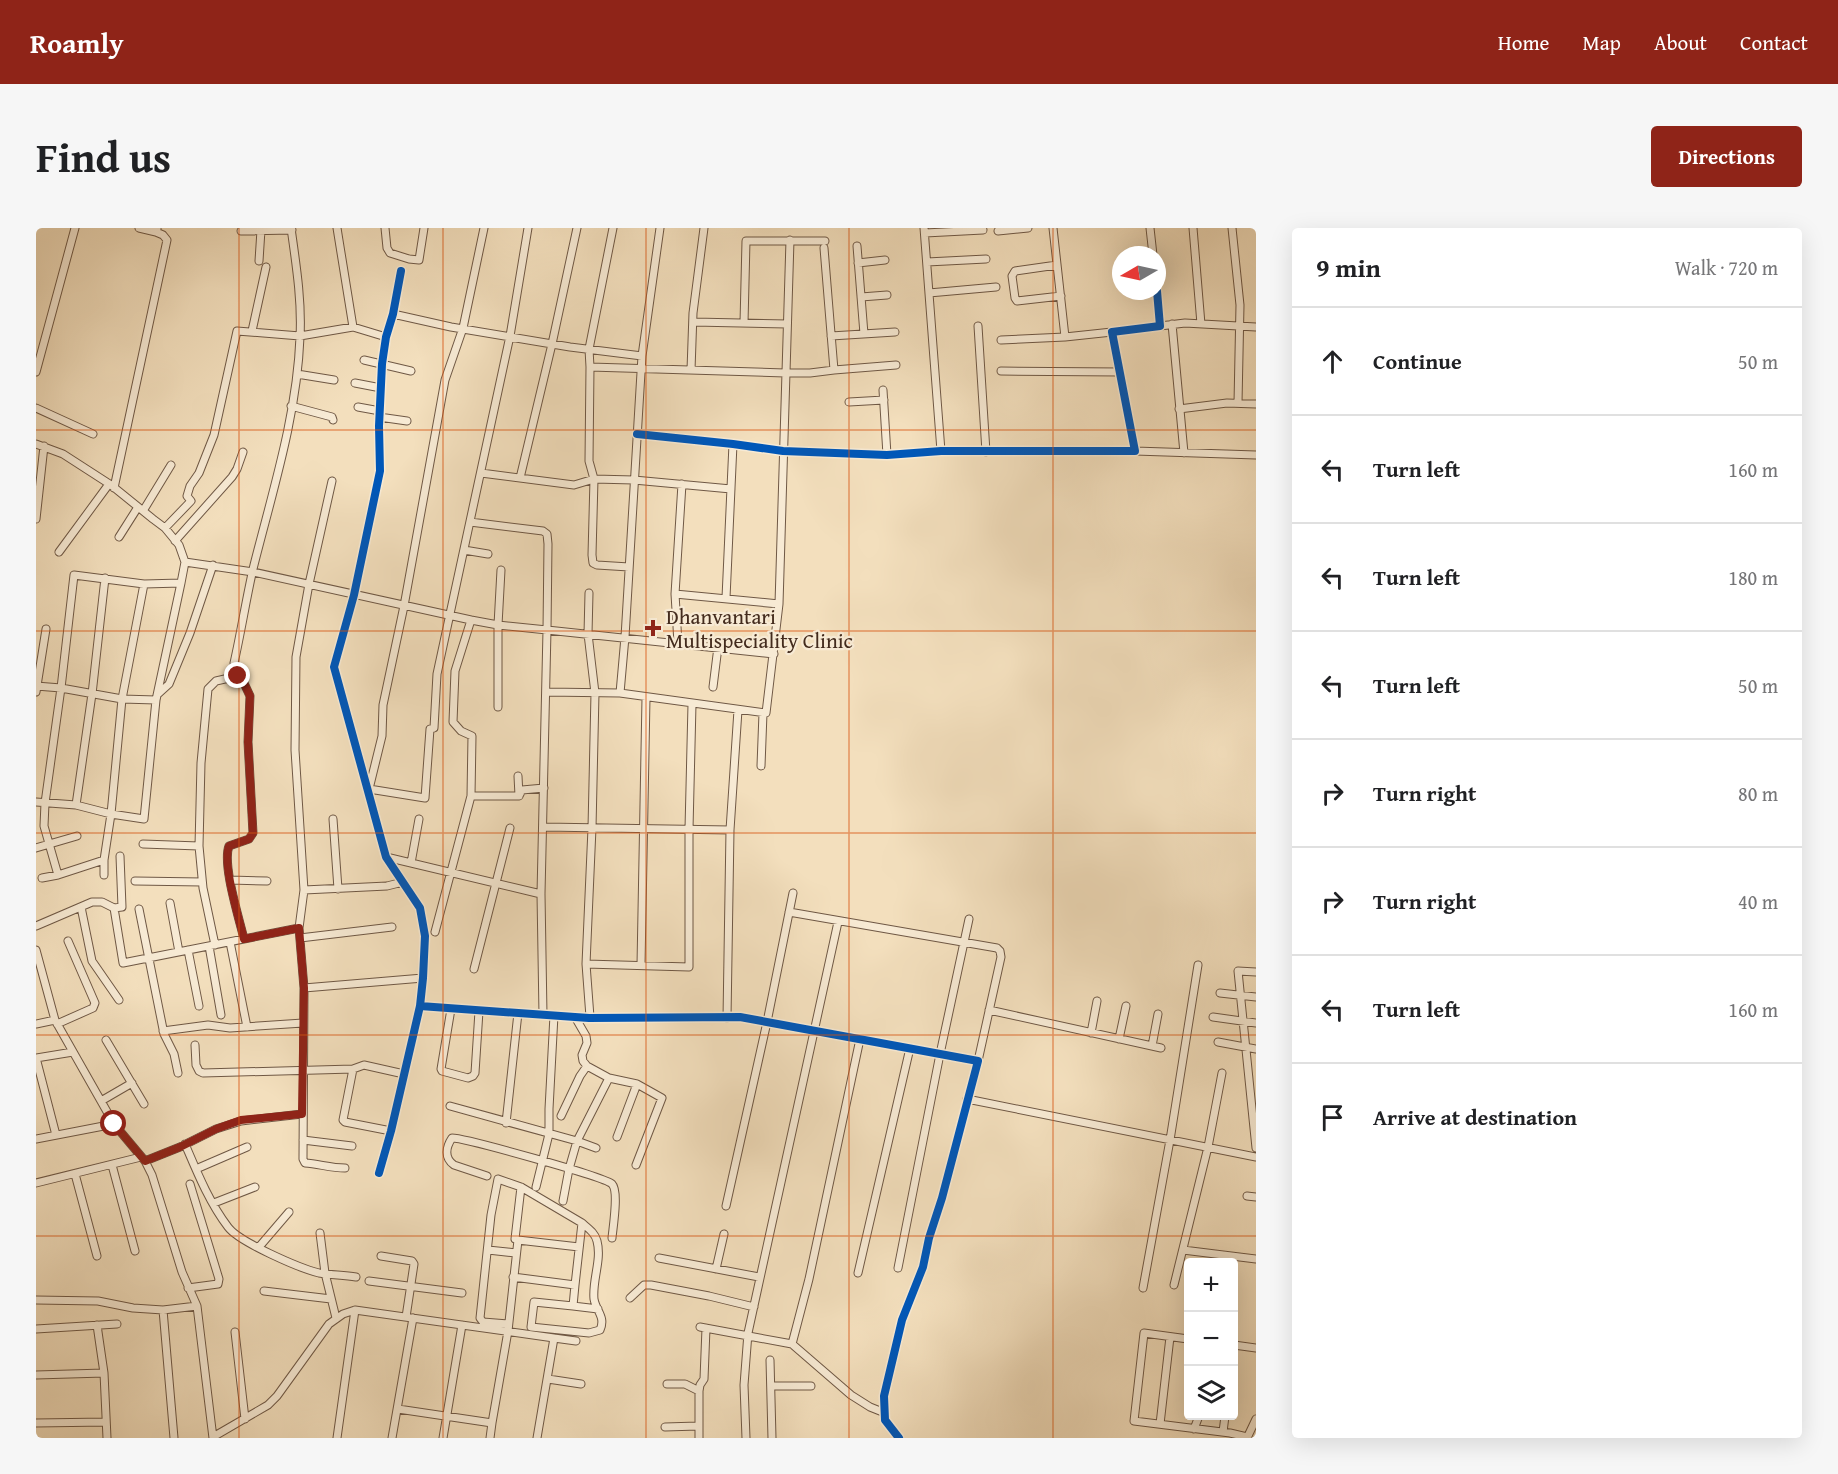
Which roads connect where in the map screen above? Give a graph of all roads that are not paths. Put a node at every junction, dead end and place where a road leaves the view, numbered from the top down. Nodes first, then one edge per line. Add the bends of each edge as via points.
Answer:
1 (75, 228) edge
2 (139, 228) edge
3 (337, 228) edge
4 (385, 228) edge
5 (424, 228) edge
6 (484, 228) edge
7 (528, 228) edge
8 (577, 228) edge
9 (613, 228) edge
10 (660, 228) edge
11 (704, 228) edge
12 (1028, 228) edge
13 (1053, 228) edge
14 (1150, 228) edge
15 (1193, 228) edge
16 (1232, 228) edge
17 (291, 229) edge
18 (157, 230) edge
19 (261, 230) junction
20 (983, 230) dead end
21 (241, 231) dead end
22 (925, 231) edge
23 (998, 231) dead end
24 (790, 240) junction
25 (857, 246) dead end
26 (1152, 246) edge
27 (986, 259) dead end
28 (885, 260) dead end
29 (259, 261) dead end
30 (927, 262) junction
31 (858, 263) junction
32 (1057, 265) junction
33 (266, 267) dead end
34 (401, 271) dead end
35 (996, 287) dead end
36 (929, 293) junction
37 (887, 295) dead end
38 (1061, 296) junction
39 (861, 297) junction
40 (1157, 300) edge
41 (393, 314) junction
42 (694, 322) junction
43 (744, 323) junction
44 (787, 324) junction
45 (1172, 324) junction
46 (1201, 324) junction
47 (1239, 325) junction
48 (978, 326) dead end
49 (1160, 326) junction
50 (353, 327) junction
51 (1256, 327) edge
52 (463, 328) junction
53 (252, 331) junction
54 (895, 332) dead end
55 (1112, 332) junction
56 (864, 334) junction
57 (300, 336) junction
58 (510, 336) junction
59 (831, 336) junction
60 (386, 337) junction
61 (1065, 337) junction
62 (1000, 340) dead end
63 (552, 344) junction
64 (589, 349) junction
65 (642, 356) junction
66 (364, 360) dead end
67 (382, 364) junction
68 (896, 365) dead end
69 (590, 367) junction
70 (641, 369) junction
71 (691, 370) junction
72 (834, 370) junction
73 (411, 371) dead end
74 (1001, 371) dead end
75 (36, 372) edge
76 (1120, 372) junction
77 (785, 373) junction
78 (297, 374) junction
79 (334, 380) dead end
80 (355, 383) dead end
81 (381, 388) junction
82 (883, 390) dead end
83 (884, 400) junction
84 (849, 402) dead end
85 (1238, 403) junction
86 (1256, 404) edge
87 (291, 406) junction
88 (358, 407) dead end
89 (36, 408) edge
90 (1179, 409) junction
91 (379, 414) junction
92 (333, 420) dead end
93 (407, 421) dead end
94 (93, 434) dead end
95 (637, 434) junction
96 (733, 444) junction
97 (40, 445) edge
98 (783, 451) junction
99 (941, 451) junction
100 (1135, 451) junction
101 (243, 452) dead end
102 (986, 452) junction
103 (1184, 453) junction
104 (887, 455) junction
105 (1256, 455) edge
106 (171, 465) dead end
107 (481, 473) junction
108 (520, 478) junction
109 (594, 479) junction
110 (634, 480) junction
111 (332, 481) dead end
112 (682, 484) junction
113 (112, 486) junction
114 (731, 489) junction
115 (140, 509) junction
116 (36, 519) edge
117 (470, 522) junction
118 (165, 528) junction
119 (119, 537) dead end
120 (175, 541) junction
121 (464, 550) junction
122 (59, 552) dead end
123 (488, 554) dead end
124 (185, 562) junction
125 (213, 565) junction
126 (629, 567) junction
127 (501, 570) dead end
128 (253, 572) junction
129 (105, 578) junction
130 (181, 583) junction
131 (144, 584) junction
132 (309, 584) junction
133 (589, 593) dead end
134 (675, 594) junction
135 (354, 595) junction
136 (726, 598) junction
137 (779, 604) junction
138 (404, 606) junction
139 (450, 615) junction
140 (471, 620) junction
141 (498, 625) junction
142 (46, 629) dead end
143 (547, 630) junction
144 (588, 634) junction
145 (625, 637) junction
146 (678, 643) junction
147 (718, 647) junction
148 (774, 654) junction
149 (238, 676) junction
150 (36, 686) edge
151 (713, 687) dead end
152 (61, 688) junction
153 (36, 692) edge
154 (546, 692) junction
155 (595, 693) junction
156 (620, 693) junction
157 (92, 694) junction
158 (157, 697) junction
159 (646, 698) junction
160 (122, 699) junction
161 (692, 704) junction
162 (498, 707) dead end
163 (738, 710) junction
164 (763, 713) junction
165 (761, 766) dead end
166 (518, 776) dead end
167 (544, 788) junction
168 (369, 790) junction
169 (471, 796) junction
170 (519, 796) junction
171 (36, 802) edge
172 (45, 803) junction
173 (76, 806) junction
174 (111, 814) junction
175 (333, 819) dead end
176 (419, 819) dead end
177 (544, 827) junction
178 (510, 828) dead end
179 (592, 828) junction
180 (643, 829) junction
181 (689, 829) junction
182 (730, 830) junction
183 (77, 836) dead end
184 (49, 844) junction
185 (143, 844) dead end
186 (200, 846) junction
187 (36, 848) edge
188 (120, 856) dead end
189 (386, 857) junction
190 (104, 860) junction
191 (411, 862) junction
192 (451, 872) junction
193 (58, 875) junction
194 (104, 875) dead end
195 (42, 878) dead end
196 (230, 880) junction
197 (135, 881) dead end
198 (267, 881) dead end
199 (202, 882) junction
200 (403, 882) junction
201 (496, 884) junction
202 (338, 889) junction
203 (304, 890) junction
204 (793, 893) dead end
205 (542, 894) junction
206 (170, 903) dead end
207 (81, 907) junction
208 (114, 908) junction
209 (139, 909) dead end
210 (789, 912) junction
211 (969, 919) dead end
212 (838, 922) junction
213 (36, 926) edge
214 (392, 927) dead end
215 (299, 928) junction
216 (435, 932) dead end
217 (300, 938) junction
218 (244, 939) junction
219 (68, 941) dead end
220 (230, 942) junction
221 (964, 943) junction
222 (212, 946) junction
223 (36, 950) edge
224 (188, 950) junction
225 (179, 952) junction
226 (149, 958) junction
227 (586, 964) junction
228 (641, 965) junction
229 (1198, 965) dead end
230 (474, 969) dead end
231 (1256, 972) edge
232 (39, 974) edge
233 (423, 978) junction
234 (304, 988) junction
235 (1220, 993) dead end
236 (1241, 996) junction
237 (1256, 997) edge
238 (119, 1000) dead end
239 (1097, 1001) dead end
240 (199, 1006) dead end
241 (420, 1006) junction
242 (1126, 1006) dead end
243 (451, 1008) junction
244 (989, 1010) junction
245 (479, 1011) junction
246 (518, 1013) junction
247 (1158, 1014) dead end
248 (221, 1015) dead end
249 (543, 1015) junction
250 (554, 1015) junction
251 (575, 1017) junction
252 (590, 1017) junction
253 (1213, 1017) dead end
254 (727, 1018) junction
255 (56, 1022) junction
256 (767, 1022) junction
257 (1244, 1022) junction
258 (303, 1023) junction
259 (1256, 1023) edge
260 (36, 1024) edge
261 (247, 1027) junction
262 (814, 1030) junction
263 (163, 1031) junction
264 (1091, 1033) junction
265 (860, 1039) junction
266 (1119, 1039) junction
267 (106, 1040) dead end
268 (1218, 1042) dead end
269 (195, 1045) dead end
270 (1152, 1046) junction
271 (1246, 1047) junction
272 (910, 1048) junction
273 (1161, 1048) dead end
274 (1256, 1049) edge
275 (73, 1052) junction
276 (940, 1054) junction
277 (36, 1058) edge
278 (978, 1061) junction
279 (587, 1066) junction
280 (303, 1069) junction
281 (353, 1069) junction
282 (177, 1073) dead end
283 (1222, 1073) dead end
284 (404, 1074) junction
285 (609, 1078) junction
286 (132, 1083) junction
287 (637, 1084) junction
288 (967, 1099) junction
289 (101, 1101) junction
290 (144, 1104) dead end
291 (450, 1106) dead end
292 (302, 1114) junction
293 (561, 1116) dead end
294 (506, 1123) junction
295 (114, 1124) junction
296 (391, 1131) junction
297 (549, 1134) junction
298 (56, 1135) junction
299 (617, 1137) dead end
300 (36, 1139) edge
301 (303, 1140) junction
302 (1170, 1140) junction
303 (577, 1141) junction
304 (185, 1144) junction
305 (352, 1146) dead end
306 (247, 1147) dead end
307 (1208, 1147) junction
308 (596, 1148) dead end
309 (1256, 1148) edge
310 (1256, 1157) edge
311 (143, 1159) junction
312 (543, 1162) junction
313 (112, 1165) junction
314 (636, 1165) dead end
315 (345, 1168) dead end
316 (569, 1169) junction
317 (196, 1170) junction
318 (379, 1173) dead end
319 (75, 1174) junction
320 (486, 1176) dead end
321 (36, 1183) edge
322 (190, 1184) dead end
323 (255, 1187) dead end
324 (521, 1187) junction
325 (536, 1187) dead end
326 (1247, 1196) dead end
327 (1256, 1197) edge
328 (563, 1201) dead end
329 (214, 1203) junction
330 (726, 1206) dead end
331 (289, 1212) dead end
332 (582, 1223) junction
333 (320, 1233) dead end
334 (724, 1234) dead end
335 (612, 1238) dead end
336 (518, 1240) junction
337 (259, 1247) junction
338 (579, 1247) junction
339 (488, 1250) junction
340 (1183, 1250) junction
341 (135, 1251) dead end
342 (516, 1253) junction
343 (1208, 1253) junction
344 (97, 1256) dead end
345 (381, 1256) dead end
346 (659, 1258) dead end
347 (1207, 1258) edge
348 (1229, 1258) edge
349 (1238, 1259) edge
350 (1256, 1259) edge
351 (898, 1268) dead end
352 (716, 1269) junction
353 (858, 1273) dead end
354 (325, 1274) junction
355 (356, 1277) dead end
356 (513, 1277) junction
357 (759, 1277) junction
358 (369, 1281) dead end
359 (575, 1285) junction
360 (1174, 1285) dead end
361 (411, 1286) junction
362 (188, 1288) junction
363 (1143, 1288) dead end
364 (264, 1291) dead end
365 (462, 1293) dead end
366 (630, 1298) dead end
367 (331, 1299) junction
368 (36, 1300) edge
369 (197, 1306) junction
370 (573, 1306) junction
371 (754, 1307) junction
372 (598, 1308) junction
373 (163, 1310) junction
374 (355, 1311) junction
375 (336, 1318) junction
376 (410, 1318) junction
377 (117, 1324) dead end
378 (97, 1325) junction
379 (462, 1325) junction
380 (508, 1327) junction
381 (36, 1329) edge
382 (235, 1332) dead end
383 (748, 1335) junction
384 (1170, 1337) junction
385 (554, 1338) junction
386 (1184, 1339) edge
387 (576, 1341) dead end
388 (792, 1344) junction
389 (1238, 1346) edge
390 (1256, 1348) edge
391 (770, 1360) dead end
392 (104, 1373) junction
393 (36, 1375) edge
394 (548, 1379) junction
395 (582, 1384) dead end
396 (667, 1384) dead end
397 (771, 1386) junction
398 (811, 1386) dead end
399 (699, 1391) junction
400 (398, 1409) junction
401 (885, 1413) junction
402 (447, 1417) junction
403 (245, 1419) junction
404 (1256, 1419) edge
405 (1197, 1420) edge
406 (1224, 1420) edge
407 (106, 1422) junction
408 (36, 1423) edge
409 (492, 1423) junction
410 (1160, 1424) junction
411 (698, 1425) junction
412 (665, 1427) dead end
413 (1194, 1429) junction
414 (1222, 1432) junction
415 (213, 1437) edge
416 (107, 1438) edge
417 (174, 1438) edge
418 (337, 1438) edge
419 (392, 1438) edge
420 (443, 1438) edge
421 (490, 1438) edge
422 (537, 1438) edge
423 (699, 1438) edge
424 (746, 1438) edge
425 (772, 1438) edge
426 (899, 1438) edge
427 (1247, 1438) edge

1 - 75 street
2 - 18 street
3 - 50 street
4 - 5 street via 390,253 419,260
6 - 52 street
7 - 58 street
8 - 63 street
9 - 64 street
10 - 65 street
11 - 42 street
12 - 23 street
13 - 32 street
14 - 26 street
15 - 46 street
16 - 47 street
17 - 19 street
17 - 57 street
18 - 113 street via 167,240
19 - 21 street
19 - 29 street
20 - 22 street
22 - 30 street
24 - 43 street via 746,241
24 - 44 street
24 - 59 street via 824,244
25 - 31 street
27 - 30 street
28 - 31 street
30 - 36 street
31 - 39 street
32 - 38 street
32 - 38 street via 1015,270 1012,276 1017,301
33 - 53 street
34 - 41 street
35 - 36 street
36 - 99 street
37 - 39 street
38 - 61 street
39 - 56 street
40 - 49 street
41 - 52 street
41 - 60 street
42 - 43 street
42 - 71 street
43 - 44 street
44 - 77 street
45 - 46 street
45 - 49 street
45 - 90 street
46 - 47 street
47 - 51 street
47 - 85 street
48 - 102 street
49 - 55 street
50 - 57 street
50 - 60 street
52 - 58 street
52 - 138 street via 445,380
53 - 57 street
53 - 118 street via 237,331 214,435 187,496 191,501
54 - 56 street
55 - 61 street
55 - 76 street
56 - 59 street
57 - 78 street
58 - 63 street
58 - 107 street
59 - 72 street
60 - 67 street
61 - 62 street
63 - 64 street
63 - 108 street
64 - 65 street
64 - 69 street
65 - 70 street
66 - 67 street
67 - 73 street
67 - 81 street
68 - 72 street
69 - 70 street
69 - 109 street via 589,461
70 - 71 street
70 - 95 street
71 - 77 street
72 - 77 street
74 - 76 street
76 - 100 street
77 - 98 street
78 - 79 street
78 - 87 street
80 - 81 street
81 - 91 street
82 - 83 street
83 - 84 street
83 - 104 street
85 - 86 street
85 - 90 street
87 - 92 street
87 - 128 street
88 - 91 street
89 - 94 street
90 - 103 street
91 - 93 street
91 - 135 street via 380,471
95 - 96 street
95 - 110 street
96 - 98 street
96 - 114 street
97 - 113 street via 63,454
97 - 116 street
98 - 104 street
98 - 137 street
99 - 102 street
99 - 104 street
100 - 102 street
100 - 103 street
101 - 120 street via 232,477
103 - 105 street
106 - 115 street
107 - 108 street
107 - 117 street
108 - 109 street via 574,485
109 - 110 street
109 - 126 street via 593,563
110 - 112 street
110 - 126 street
111 - 132 street
112 - 114 street
112 - 134 street
113 - 115 street
113 - 122 street
114 - 136 street
115 - 118 street
115 - 119 street
117 - 121 street
117 - 143 street via 547,534
118 - 120 street
120 - 124 street
121 - 123 street
121 - 139 street
124 - 125 street
124 - 130 street
125 - 128 street
125 - 158 street via 169,684
126 - 145 street
127 - 141 street
128 - 132 street
128 - 149 street via 234,663
129 - 131 street
129 - 152 street via 74,575
129 - 157 street
130 - 131 street
130 - 158 street
131 - 160 street
132 - 135 street
132 - 203 street via 296,657 295,750
133 - 144 street
134 - 136 street
134 - 146 street
135 - 138 street
135 - 168 street via 334,667
136 - 137 street
137 - 148 street
138 - 139 street
138 - 168 street
139 - 140 street
139 - 168 street via 437,674 425,798
140 - 141 street
140 - 169 street via 455,671 453,722 460,731 472,736
141 - 143 street
141 - 162 street
142 - 150 street
143 - 144 street
143 - 154 street
144 - 145 street
144 - 155 street
145 - 146 street
145 - 156 street
146 - 147 street
147 - 148 street
147 - 151 street
148 - 164 street
149 - 186 street via 216,681 208,689 201,763
149 - 196 street via 250,696 248,742 253,833 249,839 229,846
150 - 152 street
150 - 153 street
152 - 157 street
152 - 172 street
154 - 155 street
154 - 167 street
155 - 156 street
155 - 179 street
156 - 159 street
157 - 160 street
157 - 173 street
158 - 160 street
158 - 174 street via 144,819
159 - 161 street
159 - 180 street
160 - 174 street
161 - 163 street
161 - 181 street
163 - 164 street
163 - 182 street
164 - 165 street
166 - 170 street
167 - 170 street via 522,790
167 - 177 street
168 - 189 street
169 - 170 street
169 - 192 street
171 - 172 street
172 - 173 street
172 - 184 street via 44,826
173 - 174 street
174 - 190 street
175 - 202 street
176 - 191 street
177 - 179 street
177 - 205 street
178 - 201 street
179 - 180 street
179 - 227 street
180 - 181 street
180 - 228 street
181 - 182 street
181 - 228 street via 689,967
182 - 254 street
183 - 184 street
184 - 187 street
184 - 193 street
185 - 186 street
186 - 199 street
188 - 208 street via 122,907
189 - 191 street
189 - 200 street
190 - 193 street
190 - 194 street
191 - 192 street
192 - 201 street
192 - 216 street
193 - 195 street
196 - 198 street
196 - 218 street
197 - 199 street
199 - 222 street
200 - 202 street
200 - 233 street via 420,908 425,936
201 - 205 street
201 - 230 street
202 - 203 street
203 - 215 street
204 - 210 street
205 - 249 street
206 - 225 street
207 - 208 street via 97,901
207 - 213 street
207 - 238 street via 92,961
208 - 226 street via 123,963
209 - 226 street
210 - 212 street
210 - 256 street
211 - 221 street
212 - 221 street
212 - 262 street
214 - 217 street
215 - 217 street
215 - 218 street
217 - 234 street
218 - 220 street
219 - 255 street via 95,1003 93,1008
220 - 222 street
220 - 261 street
221 - 244 street via 1000,951
221 - 276 street
222 - 224 street
222 - 248 street
223 - 232 street
224 - 225 street
224 - 240 street
225 - 226 street
226 - 263 street
227 - 228 street
227 - 252 street
229 - 302 street
231 - 236 street via 1238,971
232 - 255 street
233 - 234 street
233 - 241 street
234 - 258 street
235 - 236 street
236 - 237 street
236 - 257 street
239 - 264 street
241 - 243 street
241 - 284 street
242 - 266 street
243 - 245 street
243 - 245 street via 441,1069 468,1078 475,1073
244 - 264 street
244 - 278 street
245 - 246 street
246 - 249 street
246 - 294 street
247 - 270 street
249 - 250 street
250 - 251 street
250 - 297 street
251 - 252 street
251 - 279 street via 586,1036 582,1055
252 - 254 street
253 - 257 street
254 - 256 street
255 - 260 street
255 - 275 street
256 - 262 street
256 - 330 street
257 - 259 street
257 - 271 street
258 - 261 street
258 - 280 street
261 - 263 street via 208,1025
262 - 265 street
262 - 357 street
263 - 282 street via 174,1054
264 - 266 street
265 - 272 street
265 - 388 street
266 - 270 street
267 - 286 street
268 - 271 street
269 - 280 street via 196,1065 203,1073
270 - 273 street
271 - 274 street
271 - 309 street
272 - 276 street
272 - 353 street
275 - 277 street
275 - 289 street
276 - 278 street
276 - 351 street
277 - 298 street
278 - 288 street
279 - 285 street
279 - 293 street
280 - 281 street
280 - 292 street
281 - 284 street via 364,1065
281 - 296 street via 343,1120
283 - 307 street
284 - 296 street
285 - 287 street
285 - 303 street
286 - 289 street
286 - 290 street
287 - 299 street
287 - 314 street via 662,1098
288 - 302 street
288 - 401 street via 923,1267 894,1348 884,1396
289 - 295 street
291 - 294 street
292 - 301 street
292 - 304 street via 241,1120
294 - 297 street
295 - 298 street
295 - 311 street
296 - 318 street
297 - 303 street
297 - 312 street
298 - 300 street
301 - 305 street
301 - 315 street via 305,1163
302 - 307 street
302 - 363 street
303 - 308 street
303 - 316 street
304 - 311 street
304 - 317 street
306 - 317 street
307 - 310 street
307 - 340 street
311 - 313 street
311 - 362 street via 152,1175
312 - 316 street
312 - 320 street via 452,1138 447,1151 449,1162
312 - 325 street
313 - 319 street
313 - 341 street
316 - 328 street
316 - 335 street via 606,1180 615,1188
317 - 329 street
319 - 321 street
319 - 344 street
322 - 362 street via 219,1279 218,1284
323 - 329 street
324 - 332 street
324 - 336 street via 515,1239
324 - 339 street via 498,1179
326 - 327 street
329 - 337 street via 229,1229
331 - 337 street
332 - 338 street
332 - 372 street via 597,1240 594,1294
333 - 354 street
334 - 352 street
336 - 338 street
336 - 342 street
337 - 354 street
338 - 359 street
339 - 342 street
339 - 380 street via 480,1317 483,1322
340 - 343 street
340 - 360 street
342 - 356 street
343 - 347 street
343 - 348 street
345 - 361 street via 412,1261
346 - 352 street
349 - 350 street
352 - 357 street
354 - 355 street
354 - 367 street
356 - 359 street
356 - 380 street
357 - 371 street
358 - 361 street
359 - 370 street
361 - 365 street
361 - 376 street
362 - 369 street
364 - 367 street
366 - 371 street via 644,1285 651,1285
367 - 375 street
368 - 373 street via 98,1301
369 - 373 street
369 - 415 street
370 - 372 street
370 - 372 street via 534,1302 531,1327 595,1332 603,1324
371 - 383 street
373 - 417 street
374 - 375 street
374 - 376 street
374 - 418 street
375 - 403 street via 277,1396
376 - 379 street
376 - 400 street
377 - 378 street
378 - 381 street
378 - 392 street
379 - 380 street
379 - 402 street
380 - 385 street
380 - 409 street
382 - 403 street
383 - 388 street
383 - 399 street via 703,1327 704,1379
383 - 424 street via 744,1385
384 - 386 street
384 - 410 street
384 - 410 street via 1144,1333 1134,1421
385 - 387 street
385 - 394 street
388 - 401 street via 851,1395
389 - 390 street
391 - 397 street
392 - 393 street
392 - 407 street
394 - 395 street
394 - 422 street
396 - 399 street via 685,1384
397 - 398 street
397 - 425 street
399 - 411 street
400 - 402 street
400 - 419 street
401 - 426 street via 885,1420
402 - 409 street
402 - 420 street
403 - 415 street
404 - 427 street
405 - 413 street
406 - 414 street
407 - 408 street
407 - 416 street
409 - 421 street
410 - 413 street
411 - 412 street
411 - 423 street
413 - 414 street
414 - 427 street

